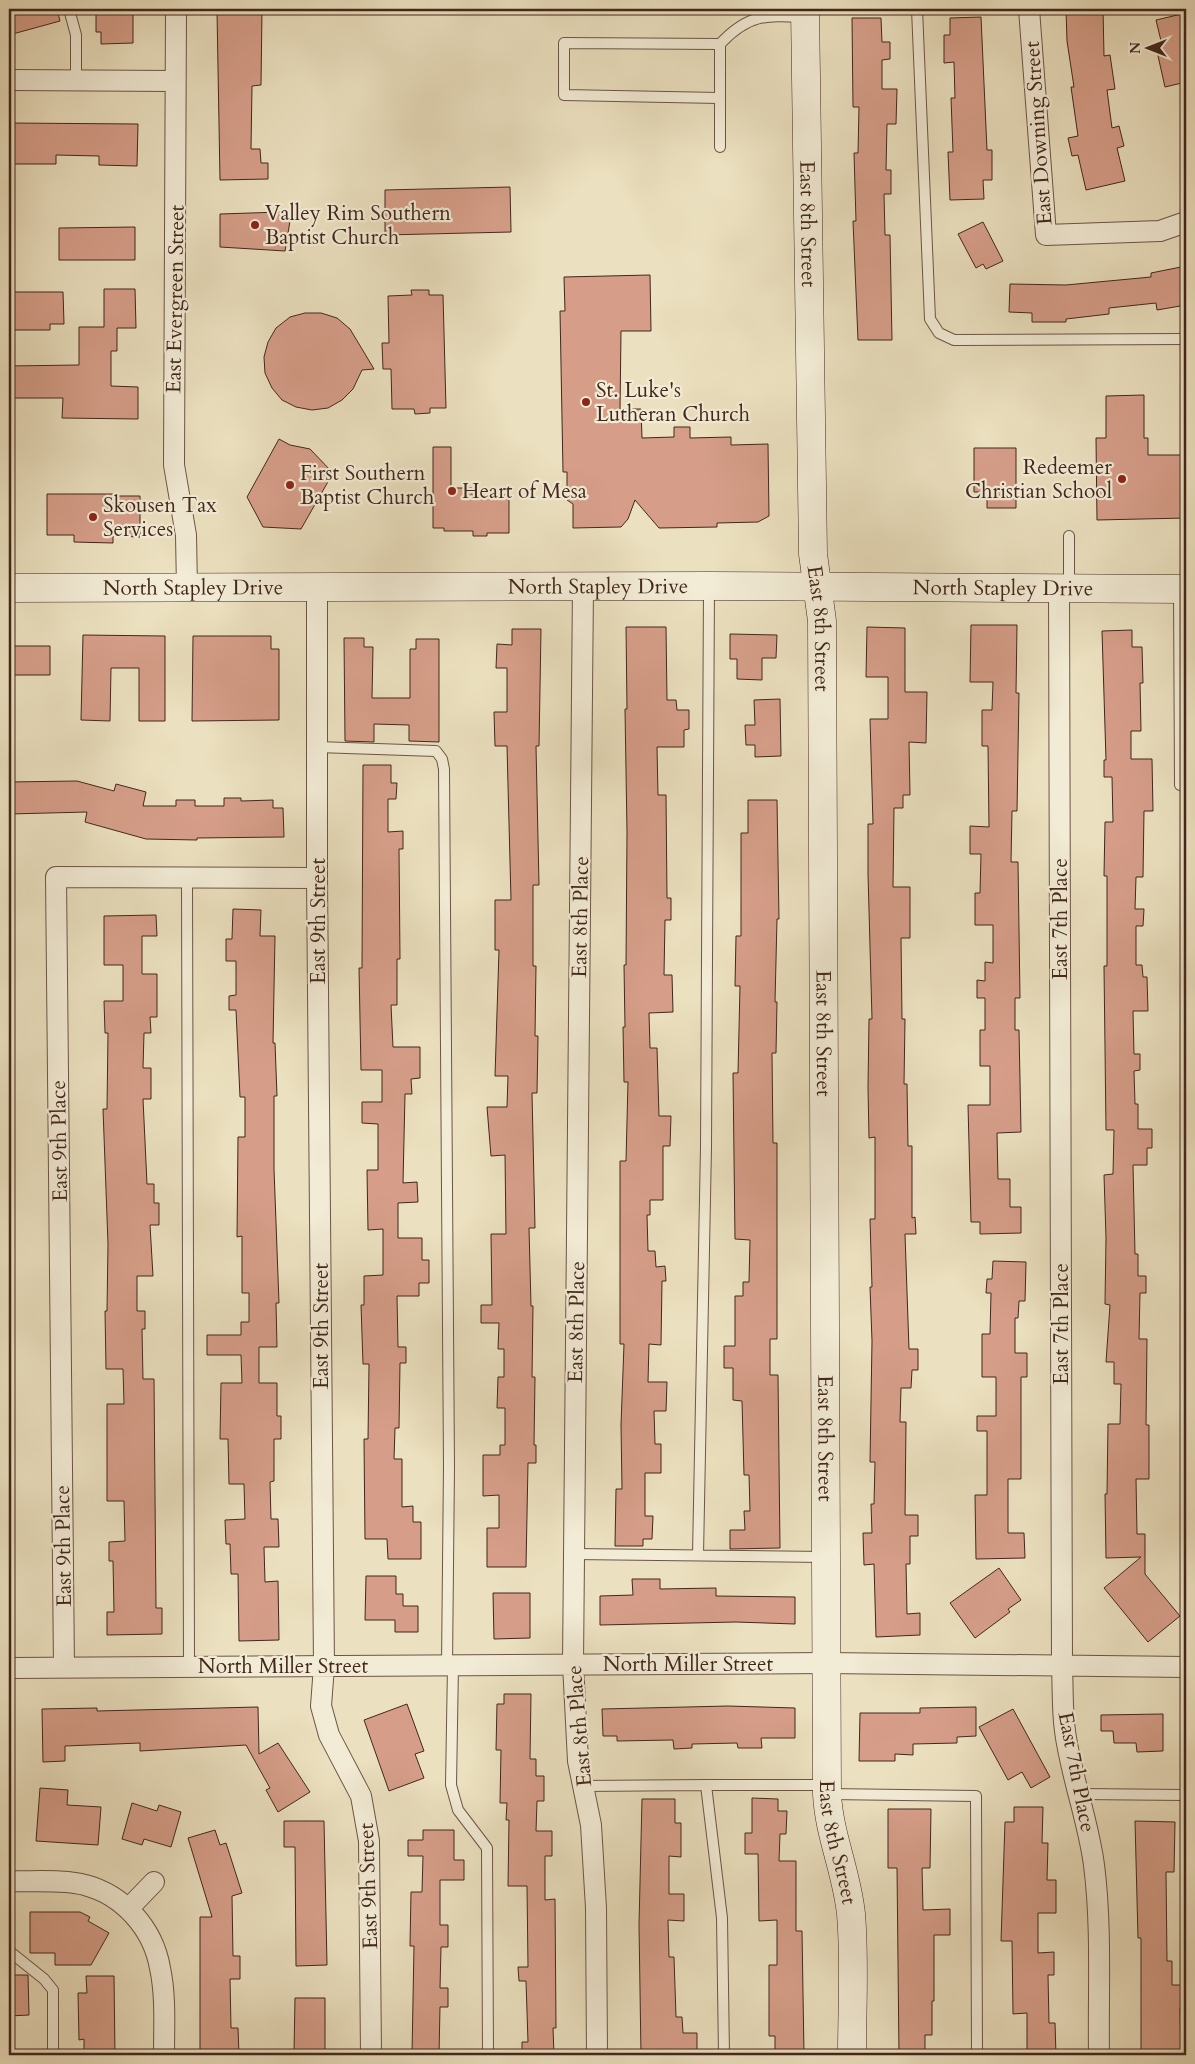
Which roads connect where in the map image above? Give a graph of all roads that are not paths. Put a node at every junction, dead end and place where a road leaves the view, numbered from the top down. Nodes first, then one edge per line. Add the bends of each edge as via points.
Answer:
1 (70, 9) edge
2 (176, 9) edge
3 (917, 9) edge
4 (1029, 9) edge
5 (805, 13) edge
6 (720, 44) junction
7 (9, 80) edge
8 (76, 80) junction
9 (175, 81) junction
10 (720, 98) junction
11 (720, 147) dead end
12 (1186, 222) edge
13 (1186, 339) edge
14 (1069, 536) dead end
15 (583, 586) junction
16 (709, 586) junction
17 (317, 587) junction
18 (818, 587) junction
19 (9, 588) edge
20 (187, 588) junction
21 (1064, 589) junction
22 (1183, 589) edge
23 (1183, 628) edge
24 (317, 747) junction
25 (1183, 785) edge
26 (187, 878) junction
27 (317, 878) junction
28 (574, 1554) junction
29 (698, 1555) junction
30 (826, 1557) junction
31 (826, 1663) junction
32 (574, 1664) junction
33 (450, 1665) junction
34 (189, 1666) junction
35 (324, 1666) junction
36 (64, 1667) junction
37 (1062, 1667) junction
38 (1186, 1667) edge
39 (9, 1668) edge
40 (706, 1785) junction
41 (583, 1786) junction
42 (827, 1790) junction
43 (1079, 1794) junction
44 (1186, 1795) edge
45 (9, 1881) edge
46 (154, 1882) dead end
47 (129, 1908) junction
48 (9, 1951) edge
49 (53, 2055) edge
50 (164, 2055) edge
51 (371, 2055) edge
52 (488, 2055) edge
53 (597, 2055) edge
54 (724, 2055) edge
55 (852, 2055) edge
56 (977, 2055) edge
57 (1099, 2055) edge

1 - 8 lane via 76,35
2 - 9 street, East Evergreen Street
3 - 13 lane via 930,319 939,333 954,340
4 - 12 street, East Downing Street via 1046,235 1160,231
5 - 6 lane via 751,18
5 - 18 street, East 8th Street via 813,544
6 - 10 lane
6 - 10 lane via 564,43 564,94
7 - 8 street
8 - 9 street
9 - 20 street, East Evergreen Street via 174,466 186,535
10 - 11 lane
14 - 21 lane
15 - 16 street, North Stapley Drive
15 - 17 street, North Stapley Drive
15 - 28 street, East 8th Place
16 - 18 street, North Stapley Drive
16 - 29 lane via 706,1137
17 - 20 street, North Stapley Drive
17 - 24 street, East 9th Street
18 - 21 street, North Stapley Drive
18 - 30 street, East 8th Street via 822,621
19 - 20 street, North Stapley Drive
21 - 22 street, North Stapley Drive
21 - 37 street, East 7th Place
22 - 23 lane
23 - 25 lane
24 - 27 street, East 9th Street
24 - 33 lane via 436,752 444,769
26 - 27 street, East 9th Place
26 - 34 lane
26 - 36 street, East 9th Place via 56,877
27 - 35 street, East 9th Street
28 - 29 lane
28 - 32 street, East 8th Place
29 - 30 lane
30 - 31 street, East 8th Street
31 - 32 street, North Miller Street
31 - 37 street, North Miller Street
31 - 42 street, East 8th Street
32 - 33 street, North Miller Street
32 - 41 street, East 8th Place via 578,1762
33 - 35 street, North Miller Street
33 - 52 lane via 451,1785 458,1810 487,1848
34 - 35 street, North Miller Street
34 - 36 street, North Miller Street
35 - 51 street, East 9th Street via 322,1706 330,1735 362,1796 370,1841
36 - 39 street, North Miller Street
37 - 38 street, North Miller Street
37 - 43 street, East 7th Place via 1064,1731
40 - 41 lane
40 - 42 lane
40 - 54 lane via 722,1918
41 - 53 street, East 8th Place via 591,1826 596,1908
42 - 55 street, East 8th Street via 834,1840 846,1881 851,1915
42 - 56 lane via 976,1796
43 - 44 lane
43 - 57 street, East 7th Place via 1091,1846 1098,1912
45 - 47 street via 83,1884 106,1892
46 - 47 street
47 - 50 street via 150,1938 160,1967
48 - 49 lane via 53,1990

